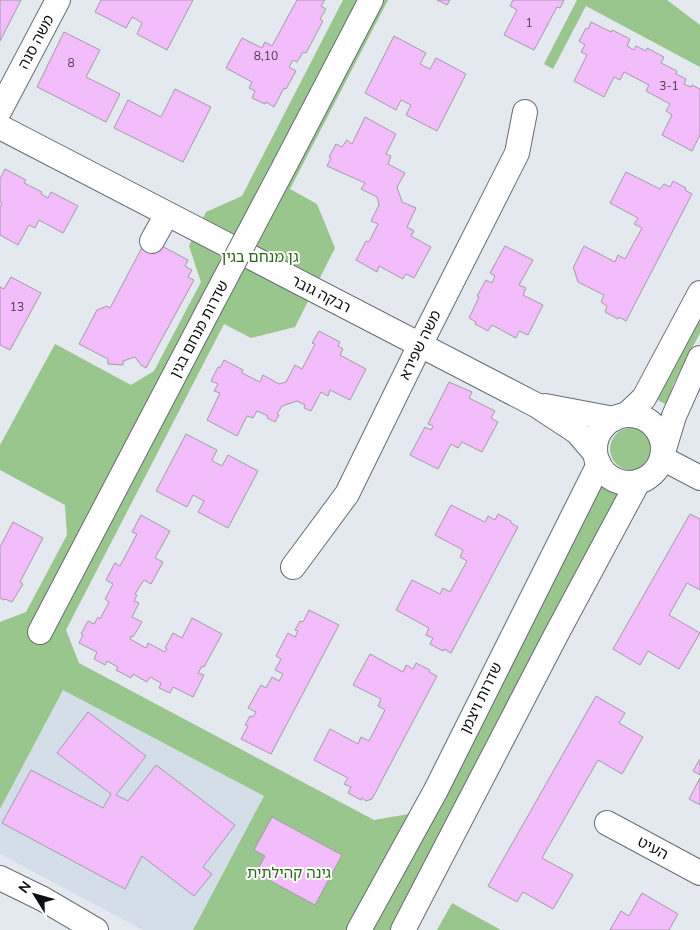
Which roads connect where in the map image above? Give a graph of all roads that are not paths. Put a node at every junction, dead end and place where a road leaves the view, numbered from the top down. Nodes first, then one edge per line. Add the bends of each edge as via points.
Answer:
1 (58, 0) edge
2 (372, 0) edge
3 (0, 110) edge
4 (525, 112) dead end
5 (0, 127) edge
6 (167, 214) junction
7 (152, 241) dead end
8 (700, 292) edge
9 (420, 345) junction
10 (700, 358) edge
11 (536, 405) junction
12 (620, 417) junction
13 (663, 454) junction
14 (597, 458) junction
15 (700, 478) edge
16 (638, 482) junction
17 (293, 568) dead end
18 (40, 632) dead end
19 (607, 823) dead end
20 (700, 873) edge
21 (0, 878) edge
22 (96, 930) edge
23 (359, 930) edge
24 (403, 930) edge

1 - 3 street, משה סנה
2 - 18 street, שדרות מנחם בגין, bridge
4 - 9 street, משה שפירא via 517,152
5 - 6 street, רבקה גובר
6 - 7 street
6 - 9 street, רבקה גובר
8 - 12 street via 644,398
9 - 11 street, רבקה גובר
9 - 17 street, משה שפירא via 347,494
10 - 13 street via 674,416
11 - 12 street, רבקה גובר
11 - 14 street, רבקה גובר via 577,432
12 - 13 street via 645,418 652,424 662,440
12 - 14 street via 601,430 596,441
13 - 15 street
13 - 16 street via 657,469
14 - 16 street via 605,473 615,480
14 - 23 street, שדרות ויצמן via 436,790
16 - 24 street
19 - 20 street, העיט
21 - 22 street

